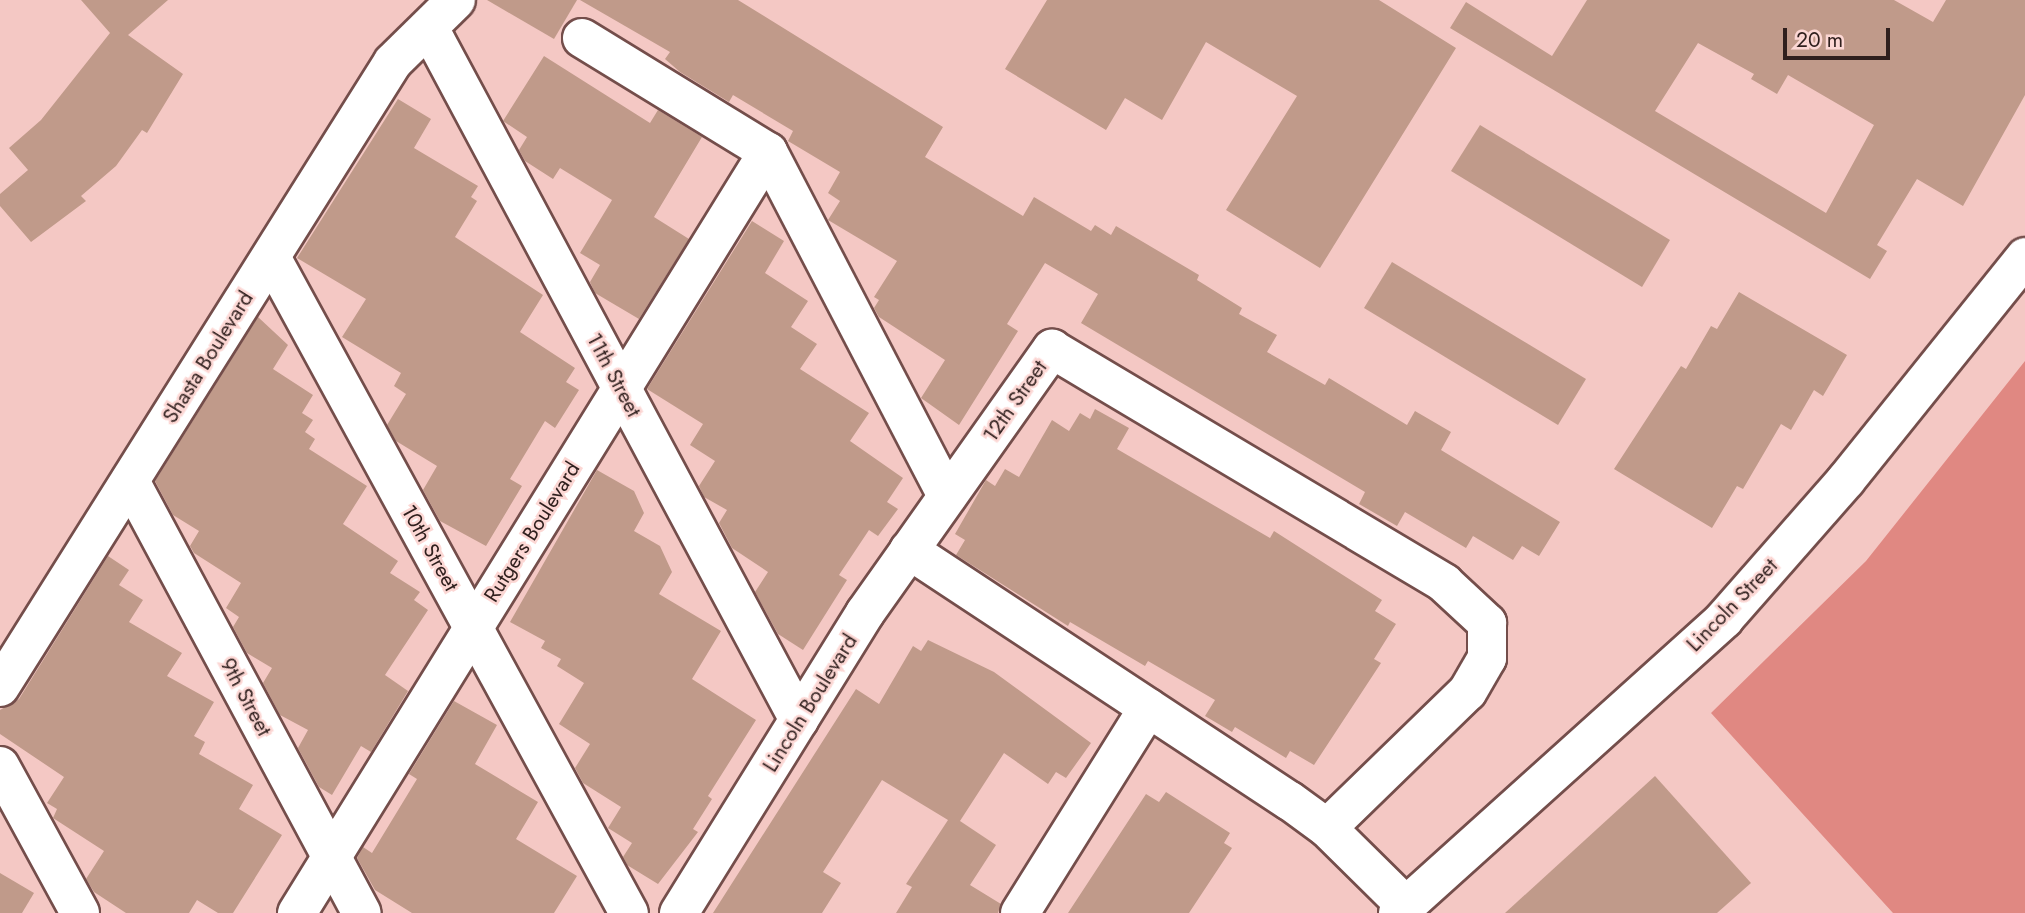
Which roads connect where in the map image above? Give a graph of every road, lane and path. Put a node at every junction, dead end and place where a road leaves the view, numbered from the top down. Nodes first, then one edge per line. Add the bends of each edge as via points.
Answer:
1 (456, 0) edge
2 (424, 35) junction
3 (582, 38) dead end
4 (768, 152) junction
5 (271, 257) junction
6 (2025, 257) edge
7 (621, 389) junction
8 (130, 481) junction
9 (947, 496) junction
10 (909, 550) junction
11 (473, 628) junction
12 (0, 687) edge
13 (1148, 708) junction
14 (799, 720) junction
15 (0, 766) edge
16 (1327, 828) junction
17 (332, 857) junction
18 (1402, 909) edge
19 (80, 913) edge
20 (297, 913) edge
21 (362, 913) edge
22 (629, 913) edge
23 (679, 913) edge
24 (1020, 913) edge

1 - 2 street, Shasta Boulevard
2 - 5 street, Shasta Boulevard via 393,62
2 - 7 street, 11th Street via 436,41
3 - 4 street
4 - 7 street, Rutgers Boulevard
4 - 9 street
5 - 8 street, Shasta Boulevard
5 - 11 street, 10th Street
6 - 18 street, Lincoln Street via 1846,480 1724,619
7 - 11 street, Rutgers Boulevard
7 - 14 street, 11th Street
8 - 12 street, Shasta Boulevard
8 - 17 street, 9th Street
9 - 10 street, Lincoln Boulevard
9 - 16 street, 12th Street via 1052,349 1444,583 1487,623 1487,658 1467,692
10 - 13 street
10 - 14 street, Lincoln Boulevard
11 - 17 street, Rutgers Boulevard
11 - 22 street, 10th Street
13 - 16 street
13 - 24 street
14 - 23 street, Lincoln Boulevard
15 - 19 street
16 - 18 street
17 - 20 street, Rutgers Boulevard
17 - 21 street, 9th Street

